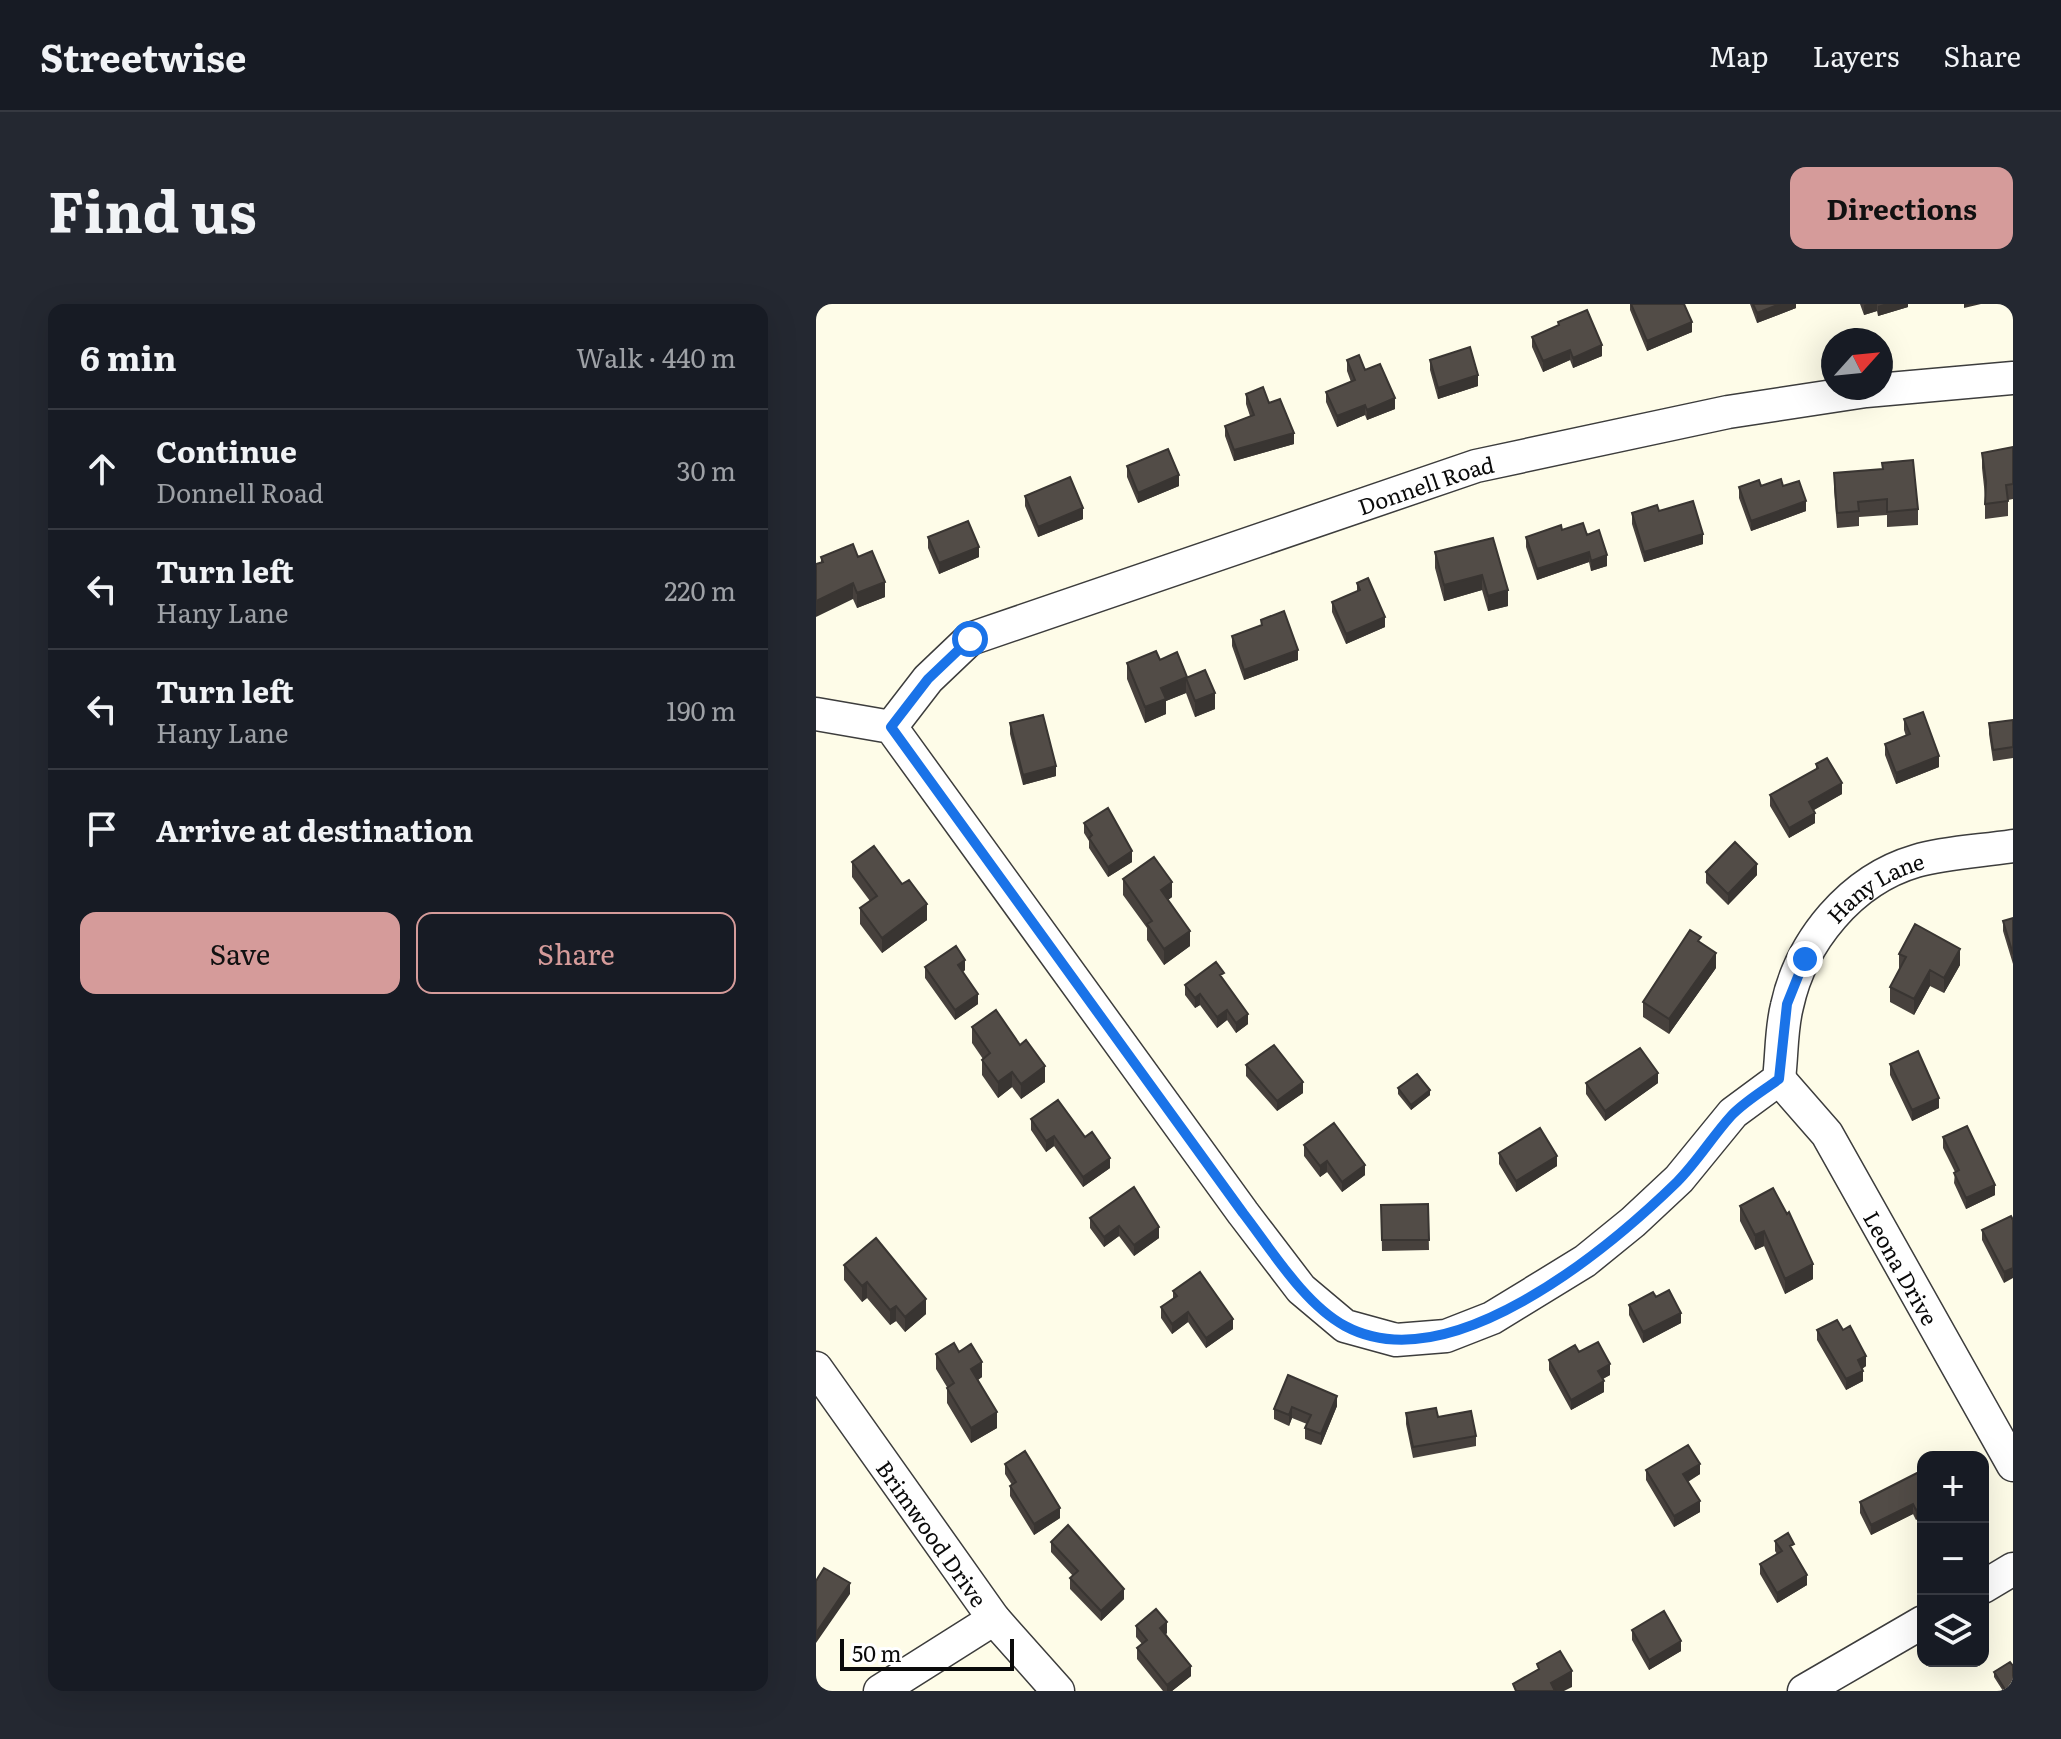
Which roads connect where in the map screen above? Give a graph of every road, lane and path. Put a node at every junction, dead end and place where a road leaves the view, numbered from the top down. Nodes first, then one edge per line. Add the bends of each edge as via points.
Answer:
1 (2013, 378) edge
2 (816, 714) edge
3 (891, 727) junction
4 (2013, 846) edge
5 (1779, 1079) junction
6 (816, 1368) edge
7 (2013, 1465) edge
8 (2013, 1569) edge
9 (1989, 1583) edge
10 (994, 1619) junction
11 (1917, 1625) edge
12 (880, 1691) edge
13 (1058, 1691) edge
14 (1804, 1691) edge

1 - 3 street, Donnell Road via 1866,391 1728,412 1476,466 970,639 928,679
2 - 3 street
3 - 5 street via 1243,1213 1301,1289 1345,1326 1396,1340 1446,1336 1492,1318 1585,1261 1633,1222 1679,1179 1733,1113
4 - 5 street, Hany Lane via 1915,861 1868,884 1831,914 1787,1004
5 - 7 street, Leona Drive via 1827,1134
6 - 10 street, Brimwood Drive
8 - 9 street
10 - 12 street
10 - 13 street, Brimwood Drive
11 - 14 street

